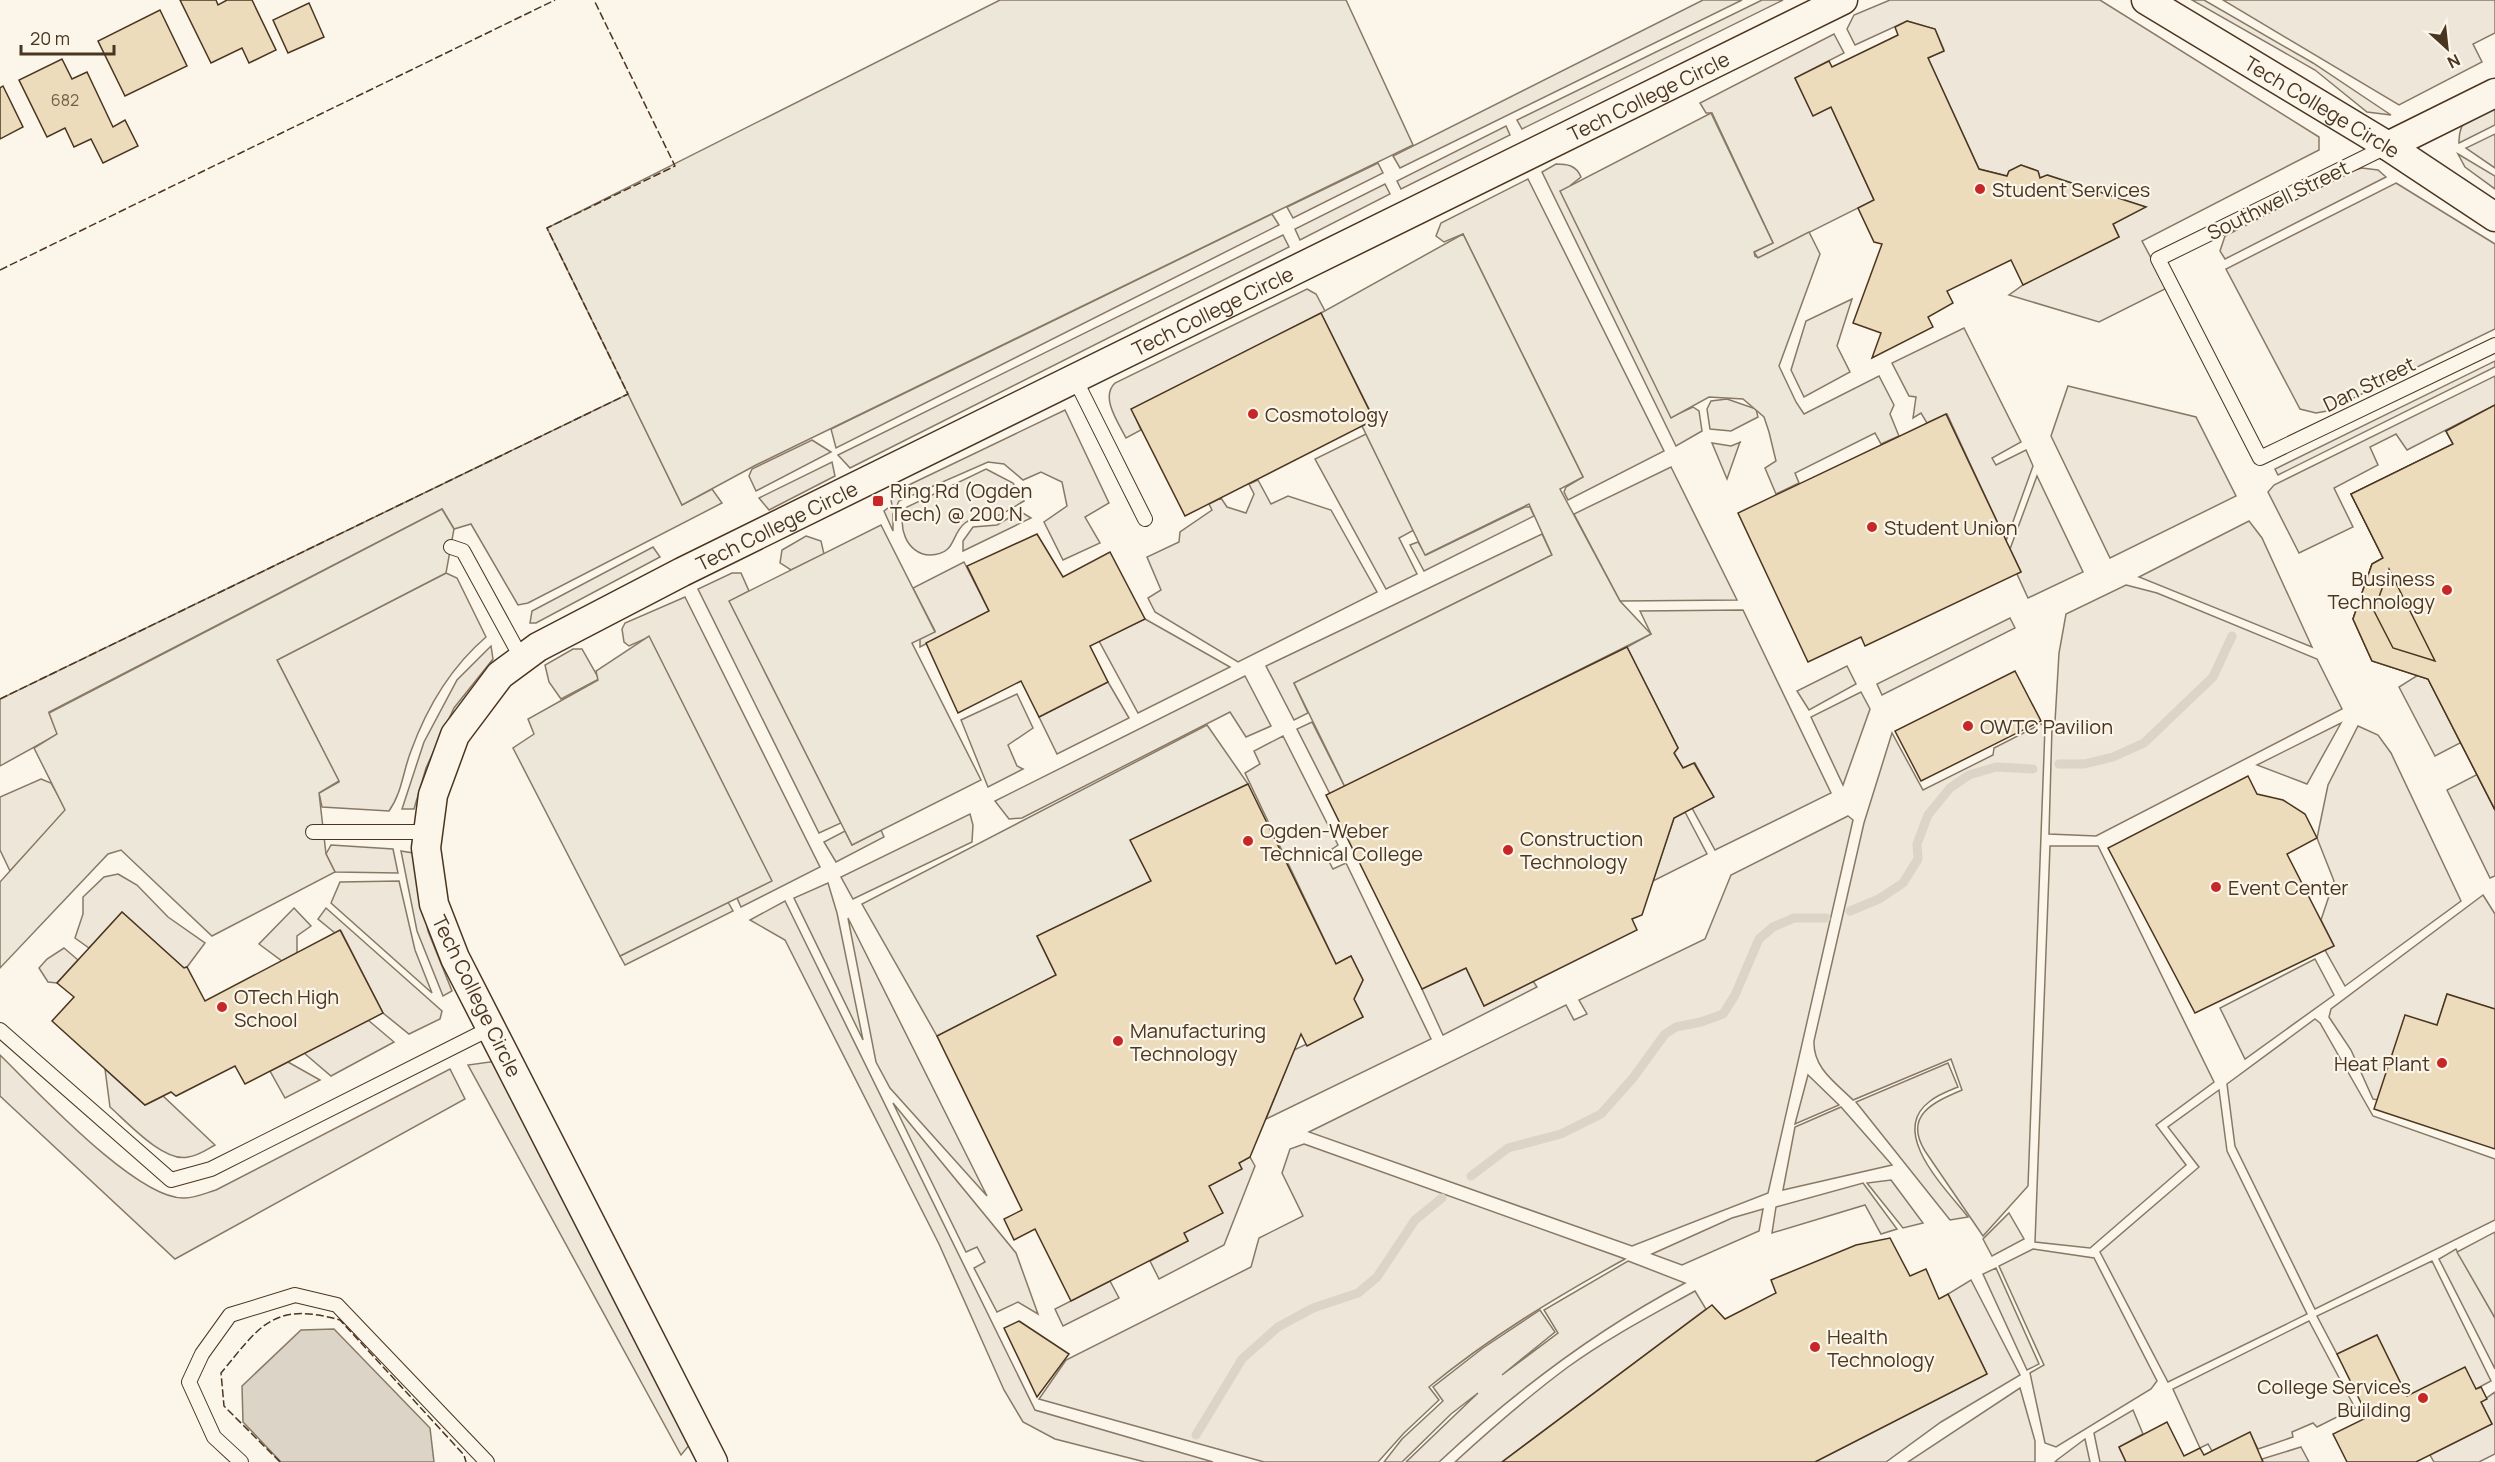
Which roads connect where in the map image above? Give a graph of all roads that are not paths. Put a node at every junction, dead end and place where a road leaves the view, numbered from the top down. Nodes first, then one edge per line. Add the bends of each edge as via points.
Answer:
1 (1843, 0) edge
2 (2146, 0) edge
3 (2495, 93) edge
4 (2388, 146) junction
5 (2495, 218) edge
6 (2495, 345) edge
7 (1075, 379) junction
8 (2260, 458) joint
9 (1145, 519) dead end
10 (451, 547) dead end
11 (522, 659) junction
12 (313, 832) dead end
13 (428, 832) junction
14 (491, 1028) junction
15 (0, 1030) edge
16 (704, 1459) edge
17 (241, 1462) edge
18 (487, 1462) edge

1 - 7 street, Tech College Circle
2 - 4 street, Tech College Circle
3 - 4 street, Southwell Street
4 - 5 street, Tech College Circle
4 - 8 lane, Southwell Street via 2158,259
6 - 8 lane, Dan Street
7 - 9 lane
7 - 11 street, Tech College Circle via 693,567 538,646
10 - 11 lane via 463,551
11 - 13 street, Tech College Circle via 500,675 455,735 434,795
12 - 13 lane
13 - 14 street, Tech College Circle via 426,848 434,904 455,958
14 - 15 lane via 211,1169 171,1180
14 - 16 street, Tech College Circle
17 - 18 lane via 214,1437 189,1382 202,1354 230,1315 296,1295 338,1305

